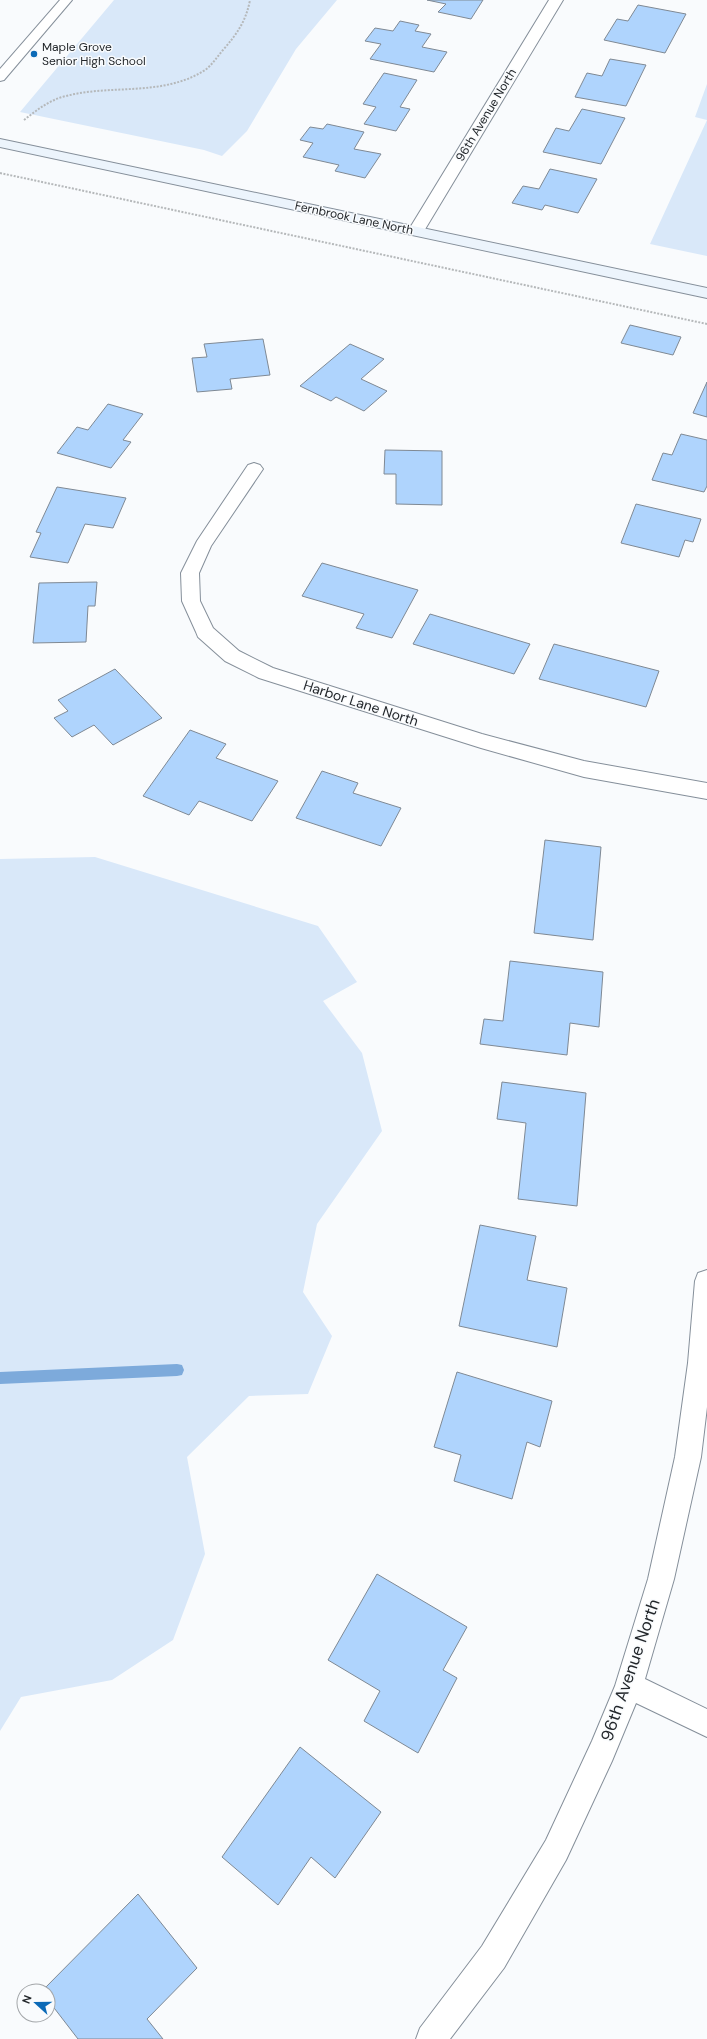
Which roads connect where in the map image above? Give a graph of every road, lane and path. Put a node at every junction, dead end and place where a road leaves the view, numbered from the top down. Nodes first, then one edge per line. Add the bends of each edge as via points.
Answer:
1 (66, 0) edge
2 (250, 0) edge
3 (556, 0) edge
4 (0, 77) edge
5 (22, 122) dead end
6 (0, 143) edge
7 (0, 173) edge
8 (416, 231) junction
9 (707, 293) edge
10 (707, 324) edge
11 (254, 469) dead end
12 (707, 791) edge
13 (707, 1281) edge
14 (629, 1686) junction
15 (707, 1723) edge
16 (431, 2039) edge

1 - 4 lane
2 - 5 path via 247,18 238,32 207,69 195,76 155,86 68,95 40,106
3 - 8 street, 96th Avenue North
6 - 8 street, Fernbrook Lane North
7 - 10 path
8 - 9 street, Fernbrook Lane North
11 - 12 street, Harbor Lane North via 203,544 190,573 191,602 206,632 232,656 266,673 481,741 584,768
13 - 14 street, 96th Avenue North via 688,1457 661,1579
14 - 15 street
14 - 16 street, 96th Avenue North via 556,1850 493,1957

